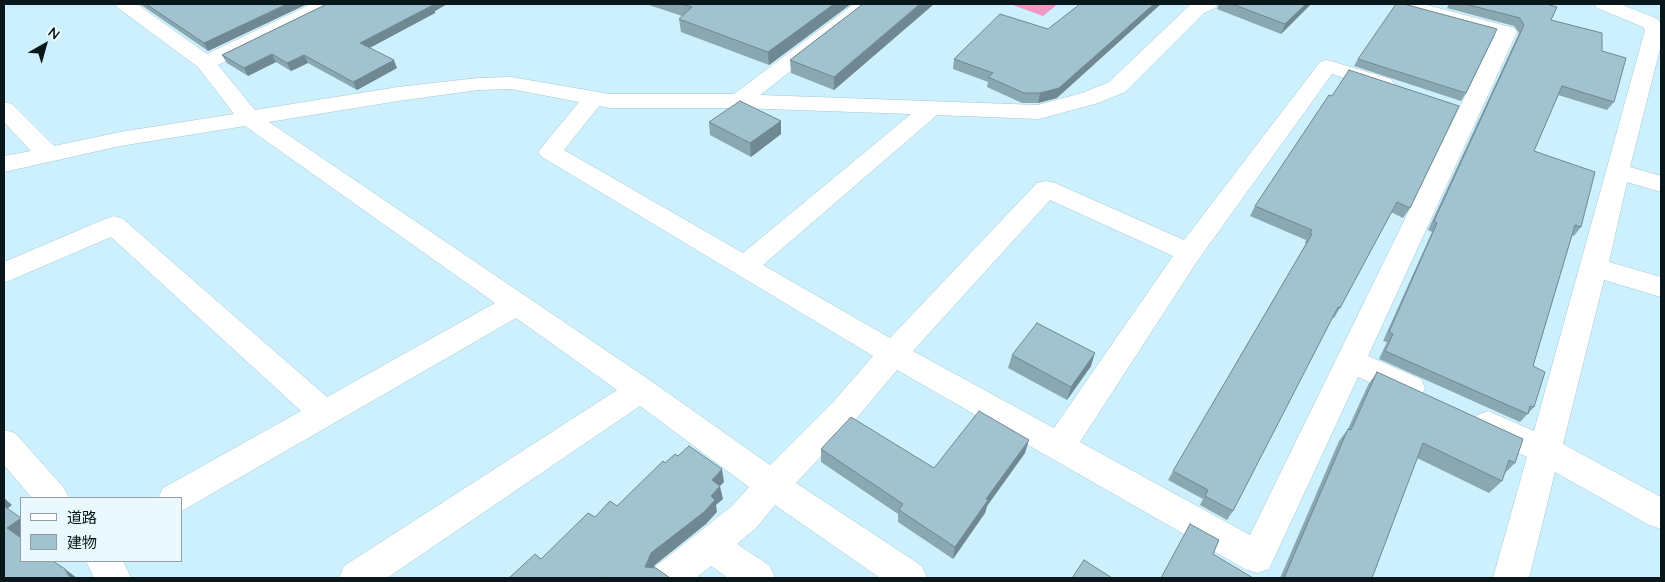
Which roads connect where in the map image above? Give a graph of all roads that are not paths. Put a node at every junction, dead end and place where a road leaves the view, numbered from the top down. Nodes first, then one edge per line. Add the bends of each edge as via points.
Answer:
1 (125, 4) edge
2 (326, 4) edge
3 (866, 4) edge
4 (1208, 4) edge
5 (1402, 4) edge
6 (1604, 4) edge
7 (204, 63) junction
8 (1403, 91) edge
9 (593, 98) junction
10 (739, 101) junction
11 (4, 109) edge
12 (931, 109) junction
13 (248, 118) junction
14 (48, 155) junction
15 (4, 164) edge
16 (1617, 171) junction
17 (1661, 184) edge
18 (1189, 253) junction
19 (744, 266) junction
20 (1594, 267) junction
21 (4, 273) edge
22 (1661, 287) edge
23 (517, 304) junction
24 (893, 354) junction
25 (1350, 361) junction
26 (640, 390) junction
27 (325, 414) junction
28 (4, 443) edge
29 (1059, 447) junction
30 (1545, 450) junction
31 (772, 485) junction
32 (51, 497) edge
33 (177, 497) edge
34 (1661, 514) edge
35 (710, 545) junction
36 (105, 562) edge
37 (114, 578) edge
38 (357, 578) edge
39 (669, 578) edge
40 (757, 578) edge
41 (909, 578) edge
42 (1511, 578) edge

1 - 7 street
2 - 7 street
3 - 10 street
4 - 12 street via 1197,9 1117,87 1090,98 1039,112
5 - 25 street via 1507,32 1459,109
6 - 16 street via 1651,22 1656,30
7 - 13 street
8 - 18 street via 1327,66
9 - 10 street via 610,101
9 - 13 street via 511,83 478,84
9 - 19 street via 550,152
10 - 12 street
11 - 14 street
12 - 19 street
13 - 14 street via 120,138
13 - 23 street
14 - 15 street
16 - 17 street
16 - 20 street
18 - 24 street via 1046,189
18 - 29 street
19 - 24 street
20 - 22 street
20 - 30 street
21 - 27 street via 114,225
23 - 26 street
23 - 27 street
24 - 29 street
24 - 31 street via 845,410
25 - 29 street via 1257,557
25 - 30 street
26 - 31 street
26 - 38 street
27 - 33 street
28 - 32 street
30 - 34 street
30 - 42 street
31 - 35 street via 744,517
31 - 41 street
35 - 39 street
35 - 40 street
36 - 37 street

